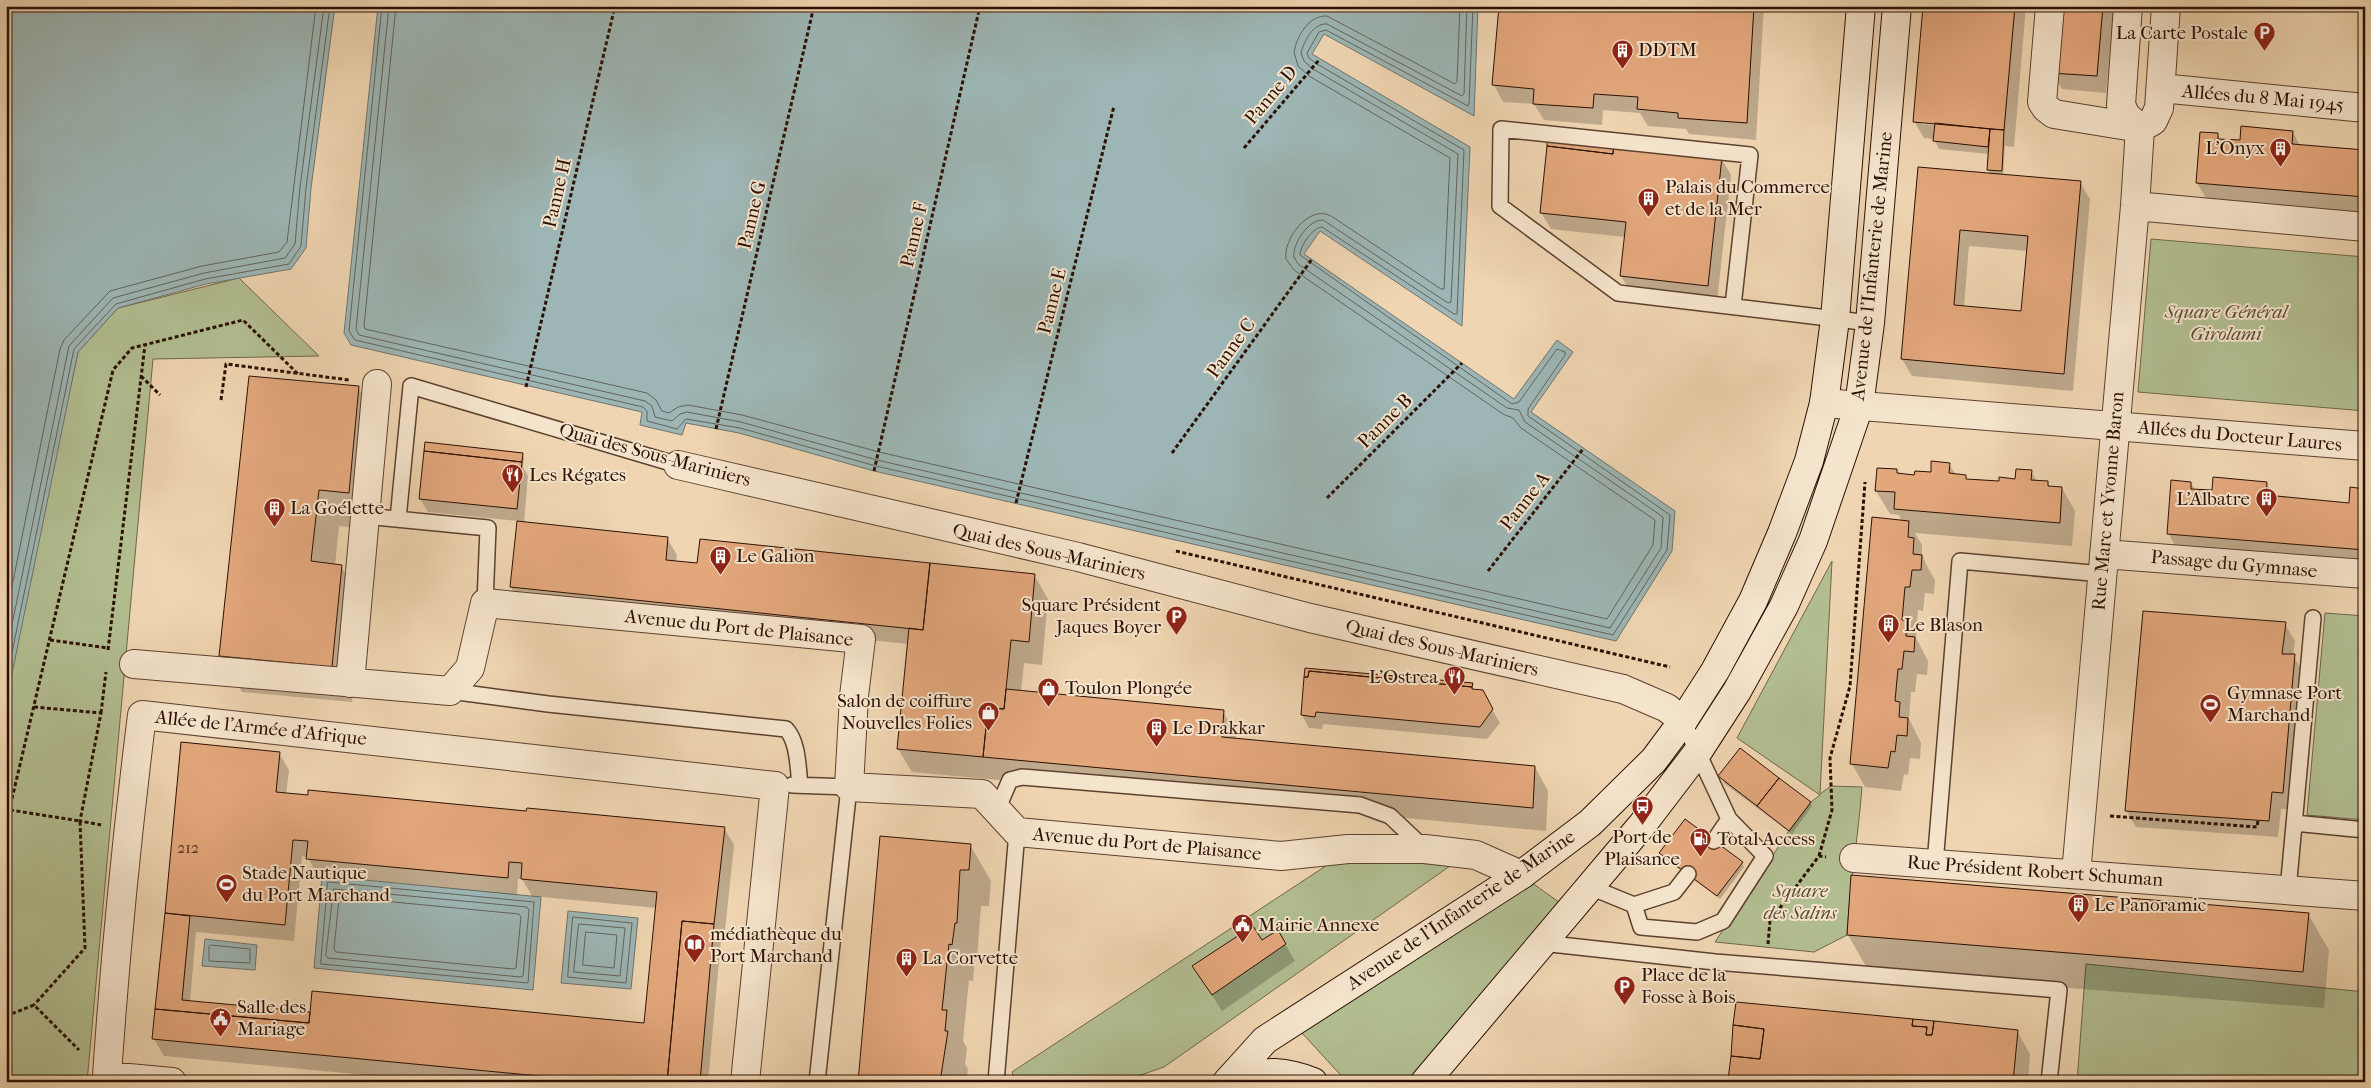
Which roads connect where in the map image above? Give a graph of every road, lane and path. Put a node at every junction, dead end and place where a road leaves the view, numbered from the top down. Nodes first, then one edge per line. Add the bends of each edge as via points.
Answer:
1 (615, 6) edge
2 (814, 6) edge
3 (980, 6) edge
4 (1861, 6) edge
5 (1897, 6) edge
6 (2050, 6) edge
7 (2128, 6) edge
8 (2166, 6) edge
9 (1319, 60) dead end
10 (2161, 88) junction
11 (1114, 106) dead end
12 (2365, 108) edge
13 (2140, 128) junction
14 (1244, 148) dead end
15 (2135, 206) junction
16 (2365, 227) edge
17 (1312, 259) dead end
18 (1733, 306) junction
19 (1836, 319) junction
20 (1870, 323) junction
21 (145, 345) junction
22 (1462, 363) dead end
23 (298, 374) junction
24 (141, 376) junction
25 (377, 384) joint
26 (526, 386) dead end
27 (160, 395) dead end
28 (222, 400) dead end
29 (1824, 403) junction
30 (1859, 406) junction
31 (2114, 425) junction
32 (716, 429) dead end
33 (2365, 446) edge
34 (1583, 449) dead end
35 (1172, 452) dead end
36 (678, 465) joint
37 (874, 470) dead end
38 (1865, 479) dead end
39 (1327, 498) dead end
40 (1016, 502) dead end
41 (366, 516) junction
42 (398, 519) junction
43 (2103, 564) junction
44 (1488, 571) dead end
45 (2365, 574) edge
46 (485, 602) junction
47 (2313, 618) dead end
48 (49, 640) junction
49 (108, 648) junction
50 (108, 655) dead end
51 (134, 664) dead end
52 (106, 670) dead end
53 (350, 683) junction
54 (450, 691) junction
55 (34, 707) junction
56 (101, 713) junction
57 (1683, 721) junction
58 (1697, 753) junction
59 (788, 785) junction
60 (849, 788) junction
61 (10, 810) junction
62 (997, 810) junction
63 (2082, 814) junction
64 (1729, 820) junction
65 (2258, 820) dead end
66 (80, 821) junction
67 (2294, 823) junction
68 (6, 824) edge
69 (2365, 830) edge
70 (1017, 832) junction
71 (1714, 841) dead end
72 (1425, 849) junction
73 (1819, 856) junction
74 (1854, 858) joint
75 (1935, 864) junction
76 (1688, 874) dead end
77 (2076, 874) junction
78 (1521, 875) junction
79 (1590, 887) junction
80 (2288, 890) junction
81 (2365, 896) edge
82 (1634, 905) junction
83 (1542, 943) junction
84 (1766, 966) junction
85 (34, 1005) junction
86 (6, 1016) edge
87 (6, 1073) edge
88 (107, 1076) junction
89 (172, 1082) edge
90 (745, 1082) edge
91 (817, 1082) edge
92 (996, 1082) edge
93 (1227, 1082) edge
94 (1238, 1082) edge
95 (1313, 1082) edge
96 (1426, 1082) edge
97 (2049, 1082) edge

1 - 26 path, Panne H
2 - 32 path, Panne G
3 - 37 path, Panne F
4 - 19 street, Avenue de l'Infanterie de Marine
5 - 20 street, Avenue de l'Infanterie de Marine
6 - 13 street via 2042,102 2046,108 2054,114
7 - 13 street via 2121,105 2126,116
8 - 10 street
9 - 14 path, Panne D
10 - 12 street, Allées du 8 Mai 1945
10 - 13 street via 2159,108 2153,120
11 - 40 path, Panne E
13 - 15 street, Rue Marc et Yvonne Baron
15 - 16 street
15 - 31 street, Rue Marc et Yvonne Baron
17 - 35 path, Panne C
18 - 18 lane via 1618,293 1500,206 1501,129 1750,154
18 - 19 lane
19 - 20 lane
19 - 29 street, Avenue de l'Infanterie de Marine
20 - 30 street, Avenue de l'Infanterie de Marine
21 - 23 path via 243,320
21 - 24 path
21 - 48 path via 132,348 113,370
22 - 39 path, Panne B
23 - 25 path
23 - 28 path via 226,364
24 - 27 path
24 - 49 path
25 - 41 street
29 - 30 street, Allées du Docteur Laures
29 - 57 street, Avenue de l'Infanterie de Marine via 1809,461 1753,601 1715,672
30 - 31 street, Allées du Docteur Laures
30 - 58 street, Avenue de l'Infanterie de Marine via 1813,541 1784,606 1737,691
31 - 33 street, Allées du Docteur Laures
31 - 43 street, Rue Marc et Yvonne Baron
34 - 44 path, Panne A
36 - 42 lane, Quai des Sous-Mariniers via 411,386
36 - 57 street, Quai des Sous-Mariniers via 1078,557 1327,622 1623,689 1667,708
38 - 73 path via 1850,686 1830,758 1832,810
41 - 42 lane
41 - 53 street
42 - 46 lane via 488,528
43 - 45 street, Passage du Gymnase
43 - 63 street, Rue Marc et Yvonne Baron
43 - 75 lane via 1960,561
46 - 54 street via 470,668
46 - 60 street, Avenue du Port de Plaisance via 861,639
47 - 67 lane
48 - 49 path
48 - 55 path
49 - 50 path
51 - 53 street
52 - 56 path
53 - 54 street
54 - 59 lane via 786,729 795,748
55 - 56 path
55 - 61 path
56 - 66 path
57 - 58 lane
57 - 78 street, Avenue de l'Infanterie de Marine via 1654,760 1590,823
58 - 64 lane
58 - 79 street, Avenue de l'Infanterie de Marine
59 - 60 lane
59 - 88 street, Allée de l'Armée d'Afrique via 142,715 116,943
59 - 90 street
60 - 62 street, Avenue du Port de Plaisance via 982,794
60 - 91 lane
61 - 66 path
61 - 68 path
62 - 70 street, Avenue du Port de Plaisance
62 - 72 lane via 1010,780 1022,777 1360,805 1390,816
63 - 65 path via 2257,827
63 - 77 street, Rue Marc et Yvonne Baron
64 - 71 lane
64 - 82 lane via 1766,856 1724,921 1697,932 1641,927
66 - 85 path via 84,948
67 - 69 lane
67 - 80 lane
70 - 72 street, Avenue du Port de Plaisance via 1281,856 1348,849
70 - 92 lane
72 - 78 street, Avenue du Port de Plaisance via 1476,855
73 - 74 path
73 - 84 path via 1770,921
74 - 75 street, Rue Président Robert Schuman
75 - 77 street, Rue Président Robert Schuman
76 - 82 lane via 1674,892
77 - 80 street, Rue Président Robert Schuman
78 - 93 street, Avenue de l'Infanterie de Marine via 1291,1021 1265,1040
79 - 82 lane
79 - 83 street, Avenue de l'Infanterie de Marine
80 - 81 street, Rue Président Robert Schuman
83 - 84 lane
83 - 96 street, Avenue de l'Infanterie de Marine
84 - 97 lane via 2059,990
85 - 86 path
85 - 88 path
87 - 88 path via 11,1078
88 - 89 street
94 - 95 street via 1264,1073 1285,1072

